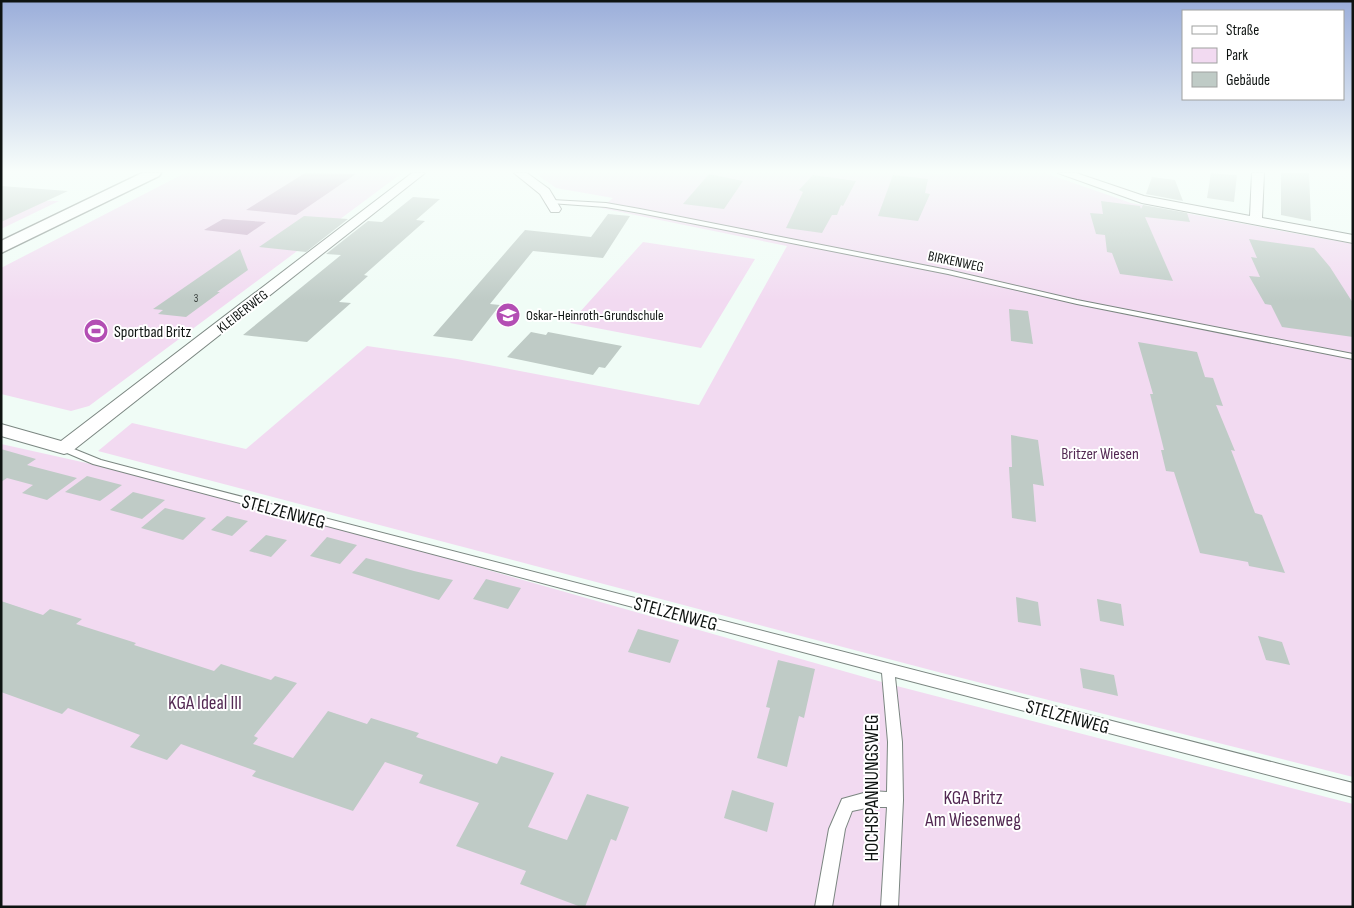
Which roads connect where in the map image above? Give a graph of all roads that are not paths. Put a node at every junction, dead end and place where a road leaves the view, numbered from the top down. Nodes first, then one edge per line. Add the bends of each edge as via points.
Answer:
1 (68, 215) edge
2 (365, 215) edge
3 (662, 215) edge
4 (1227, 215) edge
5 (1256, 215) edge
6 (1256, 221) junction
7 (1353, 239) edge
8 (1, 248) edge
9 (1353, 358) edge
10 (1, 430) edge
11 (64, 448) junction
12 (888, 668) junction
13 (1353, 790) edge
14 (895, 800) junction
15 (823, 907) edge
16 (889, 907) edge

1 - 8 street
2 - 11 street, KLEIBERWEG
3 - 9 lane, BIRKENWEG
4 - 6 street
5 - 6 street
6 - 7 street
10 - 11 street, STELZENWEG
11 - 12 lane, STELZENWEG via 96,462
12 - 13 lane, STELZENWEG
12 - 14 lane, HOCHSPANNUNGSWEG via 895,742
14 - 15 lane via 871,799 847,804 837,829
14 - 16 lane, HOCHSPANNUNGSWEG

